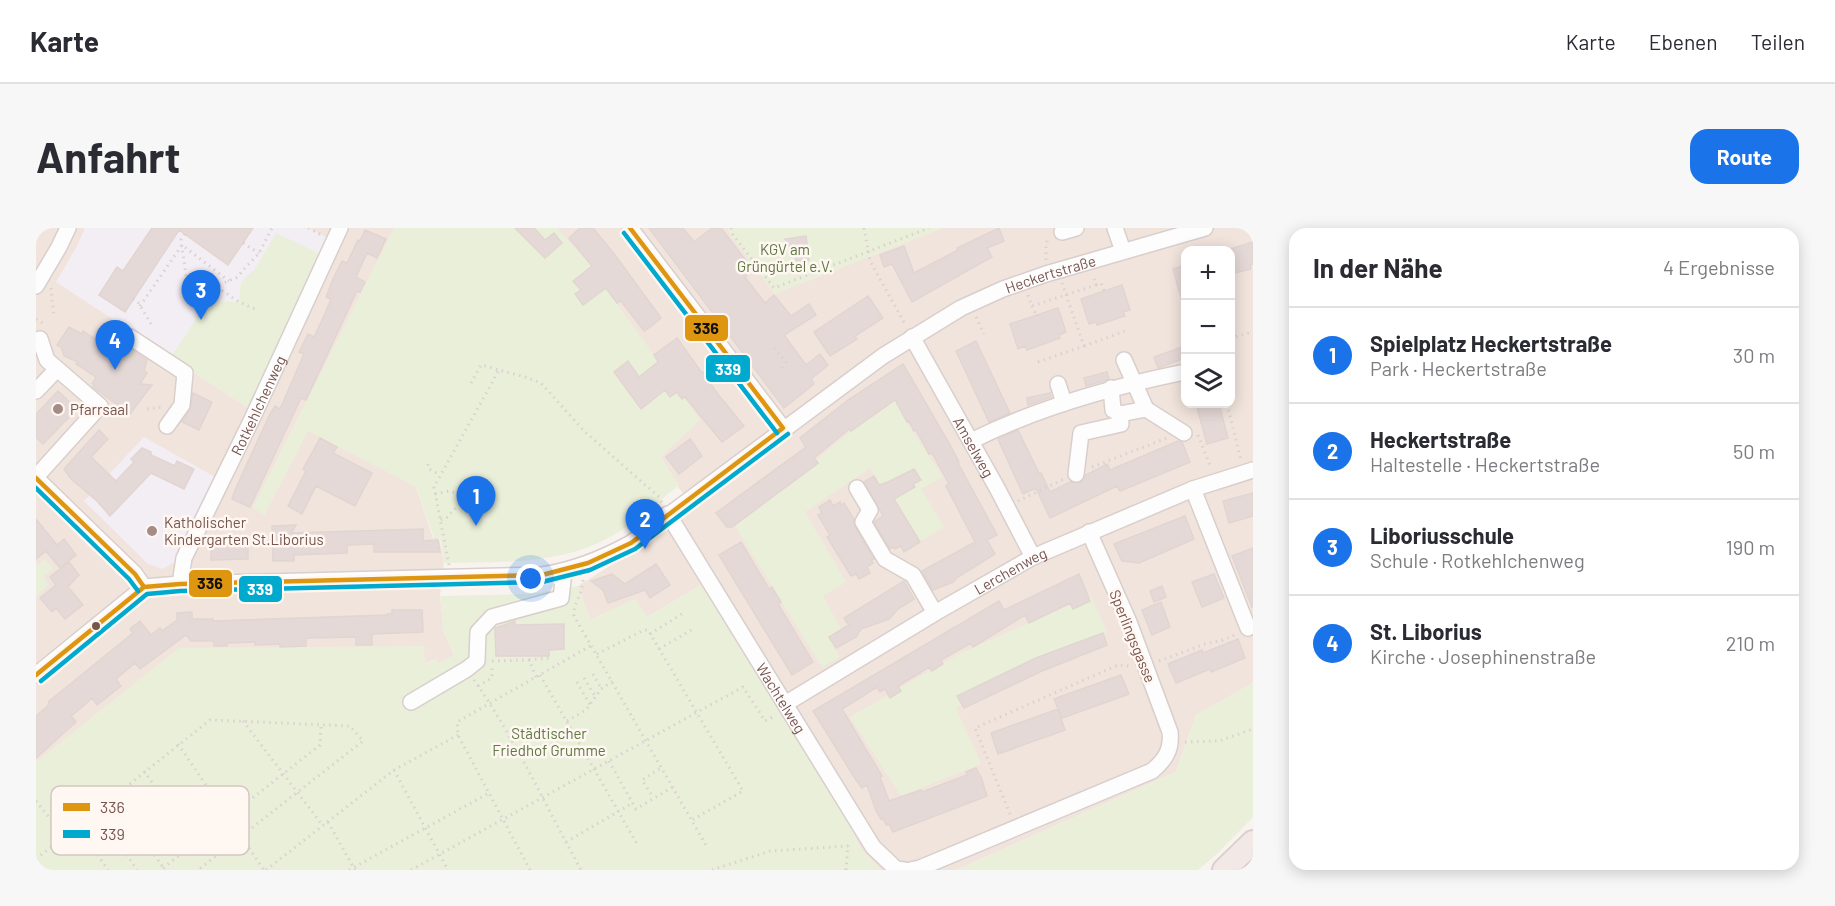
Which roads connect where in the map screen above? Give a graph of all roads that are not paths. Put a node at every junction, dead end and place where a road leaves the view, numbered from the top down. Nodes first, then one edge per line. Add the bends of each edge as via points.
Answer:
1 (68, 228) edge
2 (340, 228) edge
3 (630, 228) edge
4 (1115, 228) edge
5 (1205, 228) edge
6 (1167, 233) edge
7 (1123, 251) junction
8 (36, 286) edge
9 (130, 337) dead end
10 (912, 337) junction
11 (36, 342) edge
12 (1124, 360) dead end
13 (57, 369) junction
14 (1180, 373) dead end
15 (1133, 383) junction
16 (1058, 384) dead end
17 (1111, 388) junction
18 (36, 391) edge
19 (1060, 407) junction
20 (1146, 409) junction
21 (1120, 414) junction
22 (167, 426) dead end
23 (783, 428) junction
24 (1184, 433) road end
25 (971, 441) junction
26 (1248, 471) edge
27 (1076, 474) road end
28 (36, 478) edge
29 (857, 488) dead end
30 (1193, 489) junction
31 (668, 514) junction
32 (1089, 532) junction
33 (1033, 557) junction
34 (564, 572) junction
35 (180, 584) junction
36 (144, 587) junction
37 (935, 613) junction
38 (1248, 628) road end
39 (36, 675) edge
40 (411, 702) dead end
41 (787, 706) junction
42 (1253, 842) edge
43 (904, 870) edge
44 (910, 870) edge
45 (1224, 870) edge

1 - 8 street
2 - 35 street, Rotkehlchenweg via 184,558
3 - 23 street
4 - 7 street
5 - 6 street, Heckertstraße
6 - 7 street, Heckertstraße
7 - 10 street, Heckertstraße via 1023,282 970,304
9 - 22 street via 185,373 182,405
10 - 23 street, Heckertstraße
10 - 25 street, Amselweg
11 - 13 street via 40,339 47,360
12 - 15 street
13 - 18 street
13 - 28 street via 100,405
14 - 15 street
15 - 17 street
15 - 20 street
16 - 19 street
17 - 19 street
17 - 21 street via 1113,410
19 - 25 street via 1005,424
20 - 21 street
20 - 24 street
21 - 27 street via 1121,424 1081,433
23 - 31 street, Heckertstraße
25 - 33 street, Amselweg
26 - 30 street, Lerchenweg
28 - 36 street
29 - 37 street via 870,510 863,522 885,559 913,575
30 - 32 street, Lerchenweg
30 - 38 street
31 - 34 street, Heckertstraße via 605,558
31 - 41 street, Wachtelweg
32 - 33 street, Lerchenweg
32 - 44 street, Sperlingsgasse via 1129,622 1170,732 1165,760 1152,771
33 - 37 street, Lerchenweg
34 - 35 street, Heckertstraße
34 - 40 street via 561,597 492,617 478,632 477,661
35 - 36 street, Heckertstraße
36 - 39 street
37 - 41 street, Lerchenweg
41 - 43 street, Wachtelweg via 873,847 896,868
42 - 45 highway

